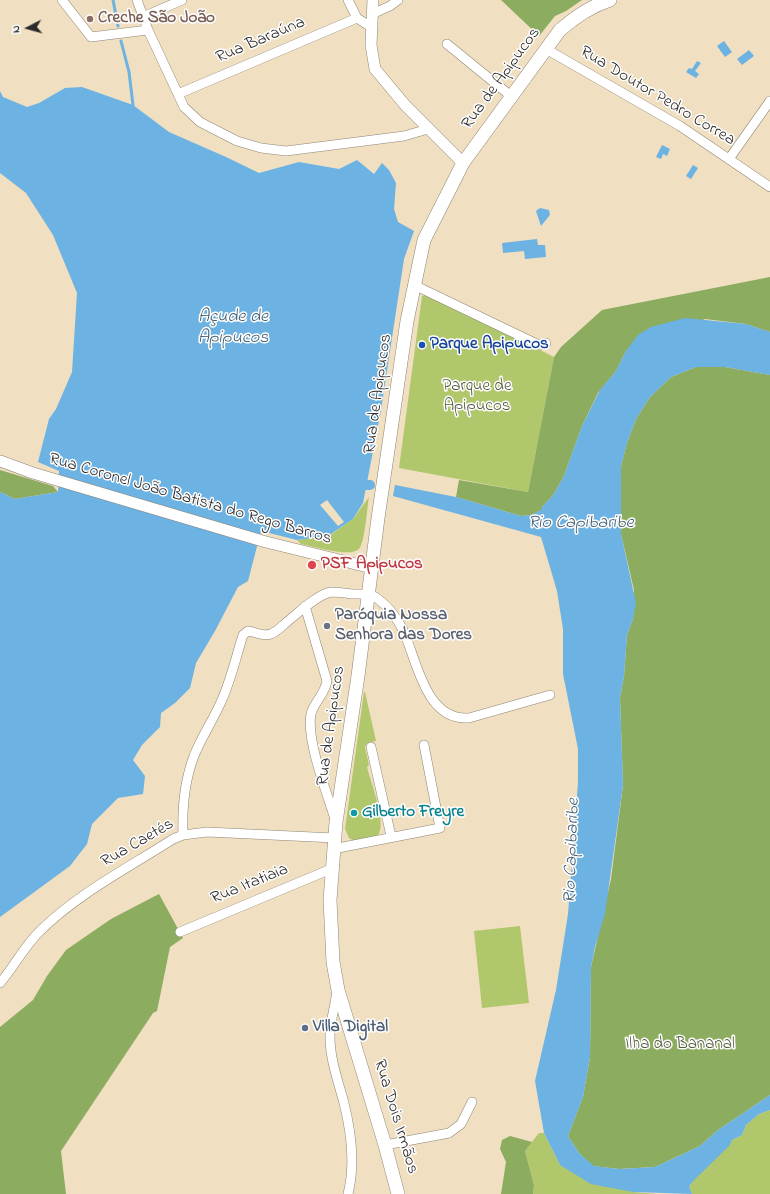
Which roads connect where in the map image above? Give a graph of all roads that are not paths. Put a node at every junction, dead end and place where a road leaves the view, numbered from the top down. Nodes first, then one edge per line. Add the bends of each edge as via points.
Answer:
1 (62, 0) edge
2 (137, 0) edge
3 (182, 0) edge
4 (348, 0) edge
5 (373, 0) edge
6 (398, 0) edge
7 (610, 0) edge
8 (372, 14) junction
9 (143, 18) junction
10 (357, 18) junction
11 (372, 27) junction
12 (148, 30) junction
13 (447, 44) dead end
14 (546, 49) junction
15 (178, 94) junction
16 (512, 97) junction
17 (770, 101) edge
18 (428, 129) junction
19 (729, 159) junction
20 (463, 163) junction
21 (770, 187) edge
22 (414, 285) junction
23 (546, 343) dead end
24 (0, 461) edge
25 (372, 568) junction
26 (368, 595) junction
27 (305, 606) junction
28 (550, 695) dead end
29 (424, 746) dead end
30 (371, 747) dead end
31 (336, 822) junction
32 (183, 835) junction
33 (391, 836) junction
34 (333, 854) junction
35 (180, 932) dead end
36 (0, 983) edge
37 (338, 990) junction
38 (472, 1102) dead end
39 (386, 1145) junction
40 (348, 1194) edge
41 (398, 1194) edge

1 - 12 street via 91,36
2 - 9 street
3 - 9 street
4 - 10 street
5 - 8 street
6 - 8 street
7 - 14 main road, Rua de Apipucos via 576,17 560,30
8 - 11 street
9 - 12 street
10 - 11 street
10 - 15 street, Rua Baraúna
11 - 18 street via 371,45 375,69
12 - 15 street
13 - 16 street
14 - 16 main road, Rua de Apipucos
14 - 19 street, Rua Doutor Pedro Correa via 680,126
15 - 18 street via 184,107 200,122 237,141 267,149 312,149 404,136
16 - 20 main road, Rua de Apipucos
17 - 19 street
18 - 20 street
19 - 21 street, Rua Doutor Pedro Correa
20 - 22 main road, Rua de Apipucos via 424,240
22 - 23 street via 539,345
22 - 25 main road, Rua de Apipucos
24 - 25 street, Rua Coronel João Batista do Rego Barros via 266,542
25 - 26 main road, Rua de Apipucos
26 - 27 street via 330,592
26 - 28 street via 378,599 395,617 403,630 427,691 450,715 469,718
26 - 31 main road, Rua de Apipucos
27 - 31 street via 327,681 325,689 314,705 310,721 317,759
27 - 32 street via 274,632 265,635 248,631 243,634 221,702 194,756 182,809
29 - 33 street via 440,828
30 - 33 street
31 - 34 main road, Rua de Apipucos
32 - 34 street, Rua Caetés via 207,832
32 - 36 street, Rua Caetés via 91,891 60,914 39,932
33 - 34 street
34 - 35 street, Rua Itatiaia
34 - 37 main road, Rua Dois Irmãos via 333,962
37 - 39 main road, Rua Dois Irmãos
37 - 40 street via 330,1036 336,1079 349,1129 351,1167
38 - 39 street via 461,1124 449,1133
39 - 41 main road, Rua Dois Irmãos

